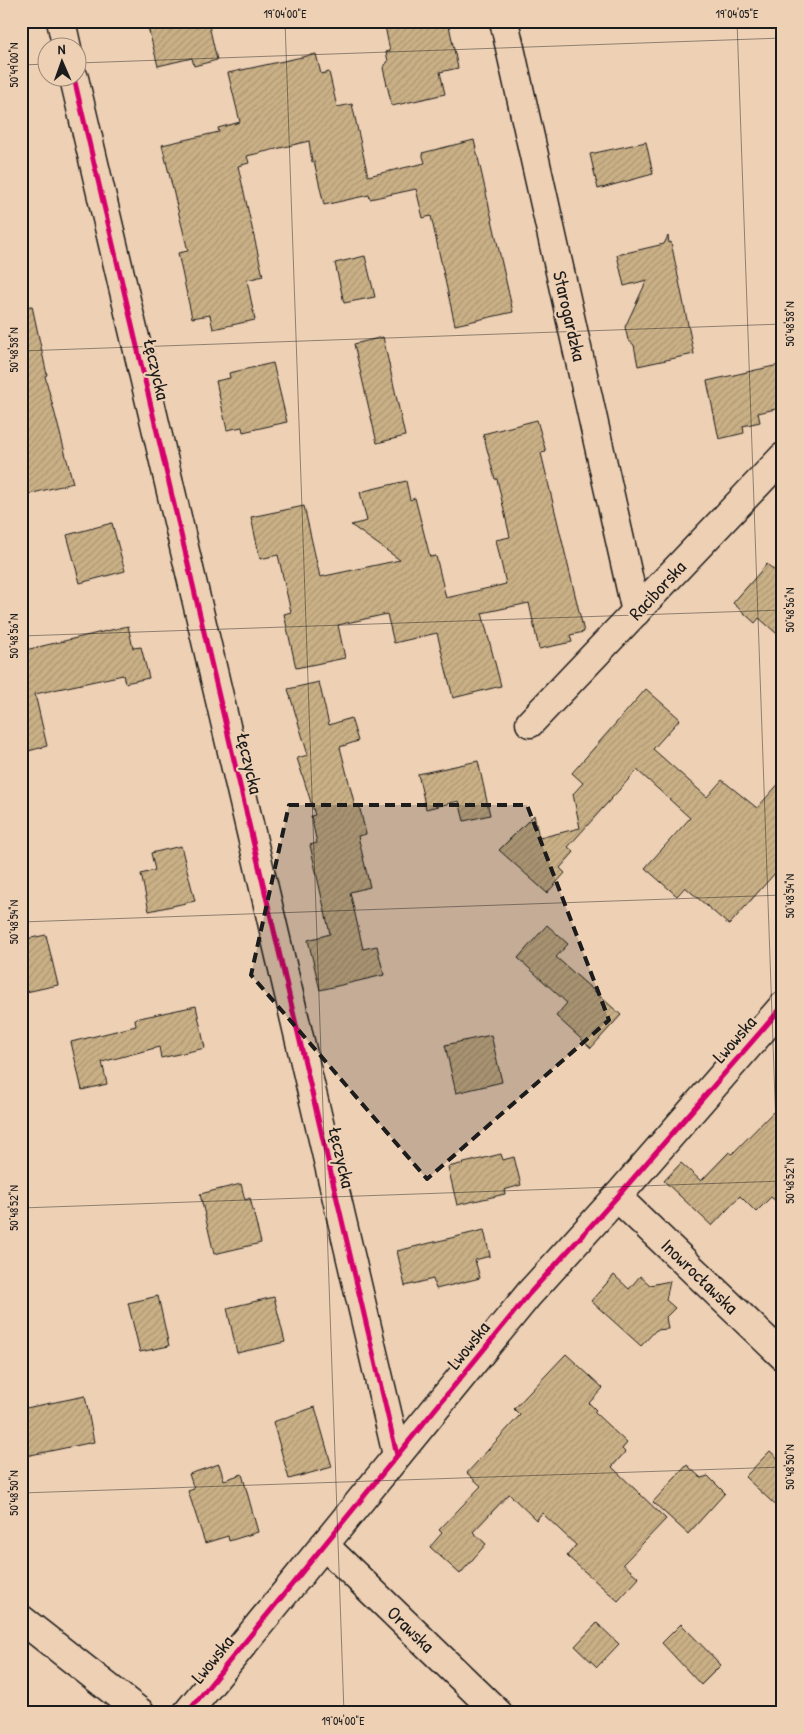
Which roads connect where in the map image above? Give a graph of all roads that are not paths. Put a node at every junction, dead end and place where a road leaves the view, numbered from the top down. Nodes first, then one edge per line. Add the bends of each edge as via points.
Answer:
1 (60, 21) edge
2 (504, 21) edge
3 (64, 38) edge
4 (76, 88) edge
5 (783, 457) edge
6 (636, 612) junction
7 (530, 723) dead end
8 (783, 1006) edge
9 (617, 1197) junction
10 (783, 1356) edge
11 (397, 1455) junction
12 (324, 1545) junction
13 (21, 1619) edge
14 (141, 1713) edge
15 (187, 1713) edge
16 (498, 1713) edge

1 - 3 street
2 - 6 street, Starogardzka
4 - 11 street, Łęczycka
5 - 6 street, Raciborska
6 - 7 street, Raciborska
8 - 9 street, Lwowska
9 - 10 street, Inowrocławska
9 - 11 street, Lwowska via 529,1294
11 - 12 street, Lwowska
12 - 15 street, Lwowska
12 - 16 street, Orawska
13 - 14 street

